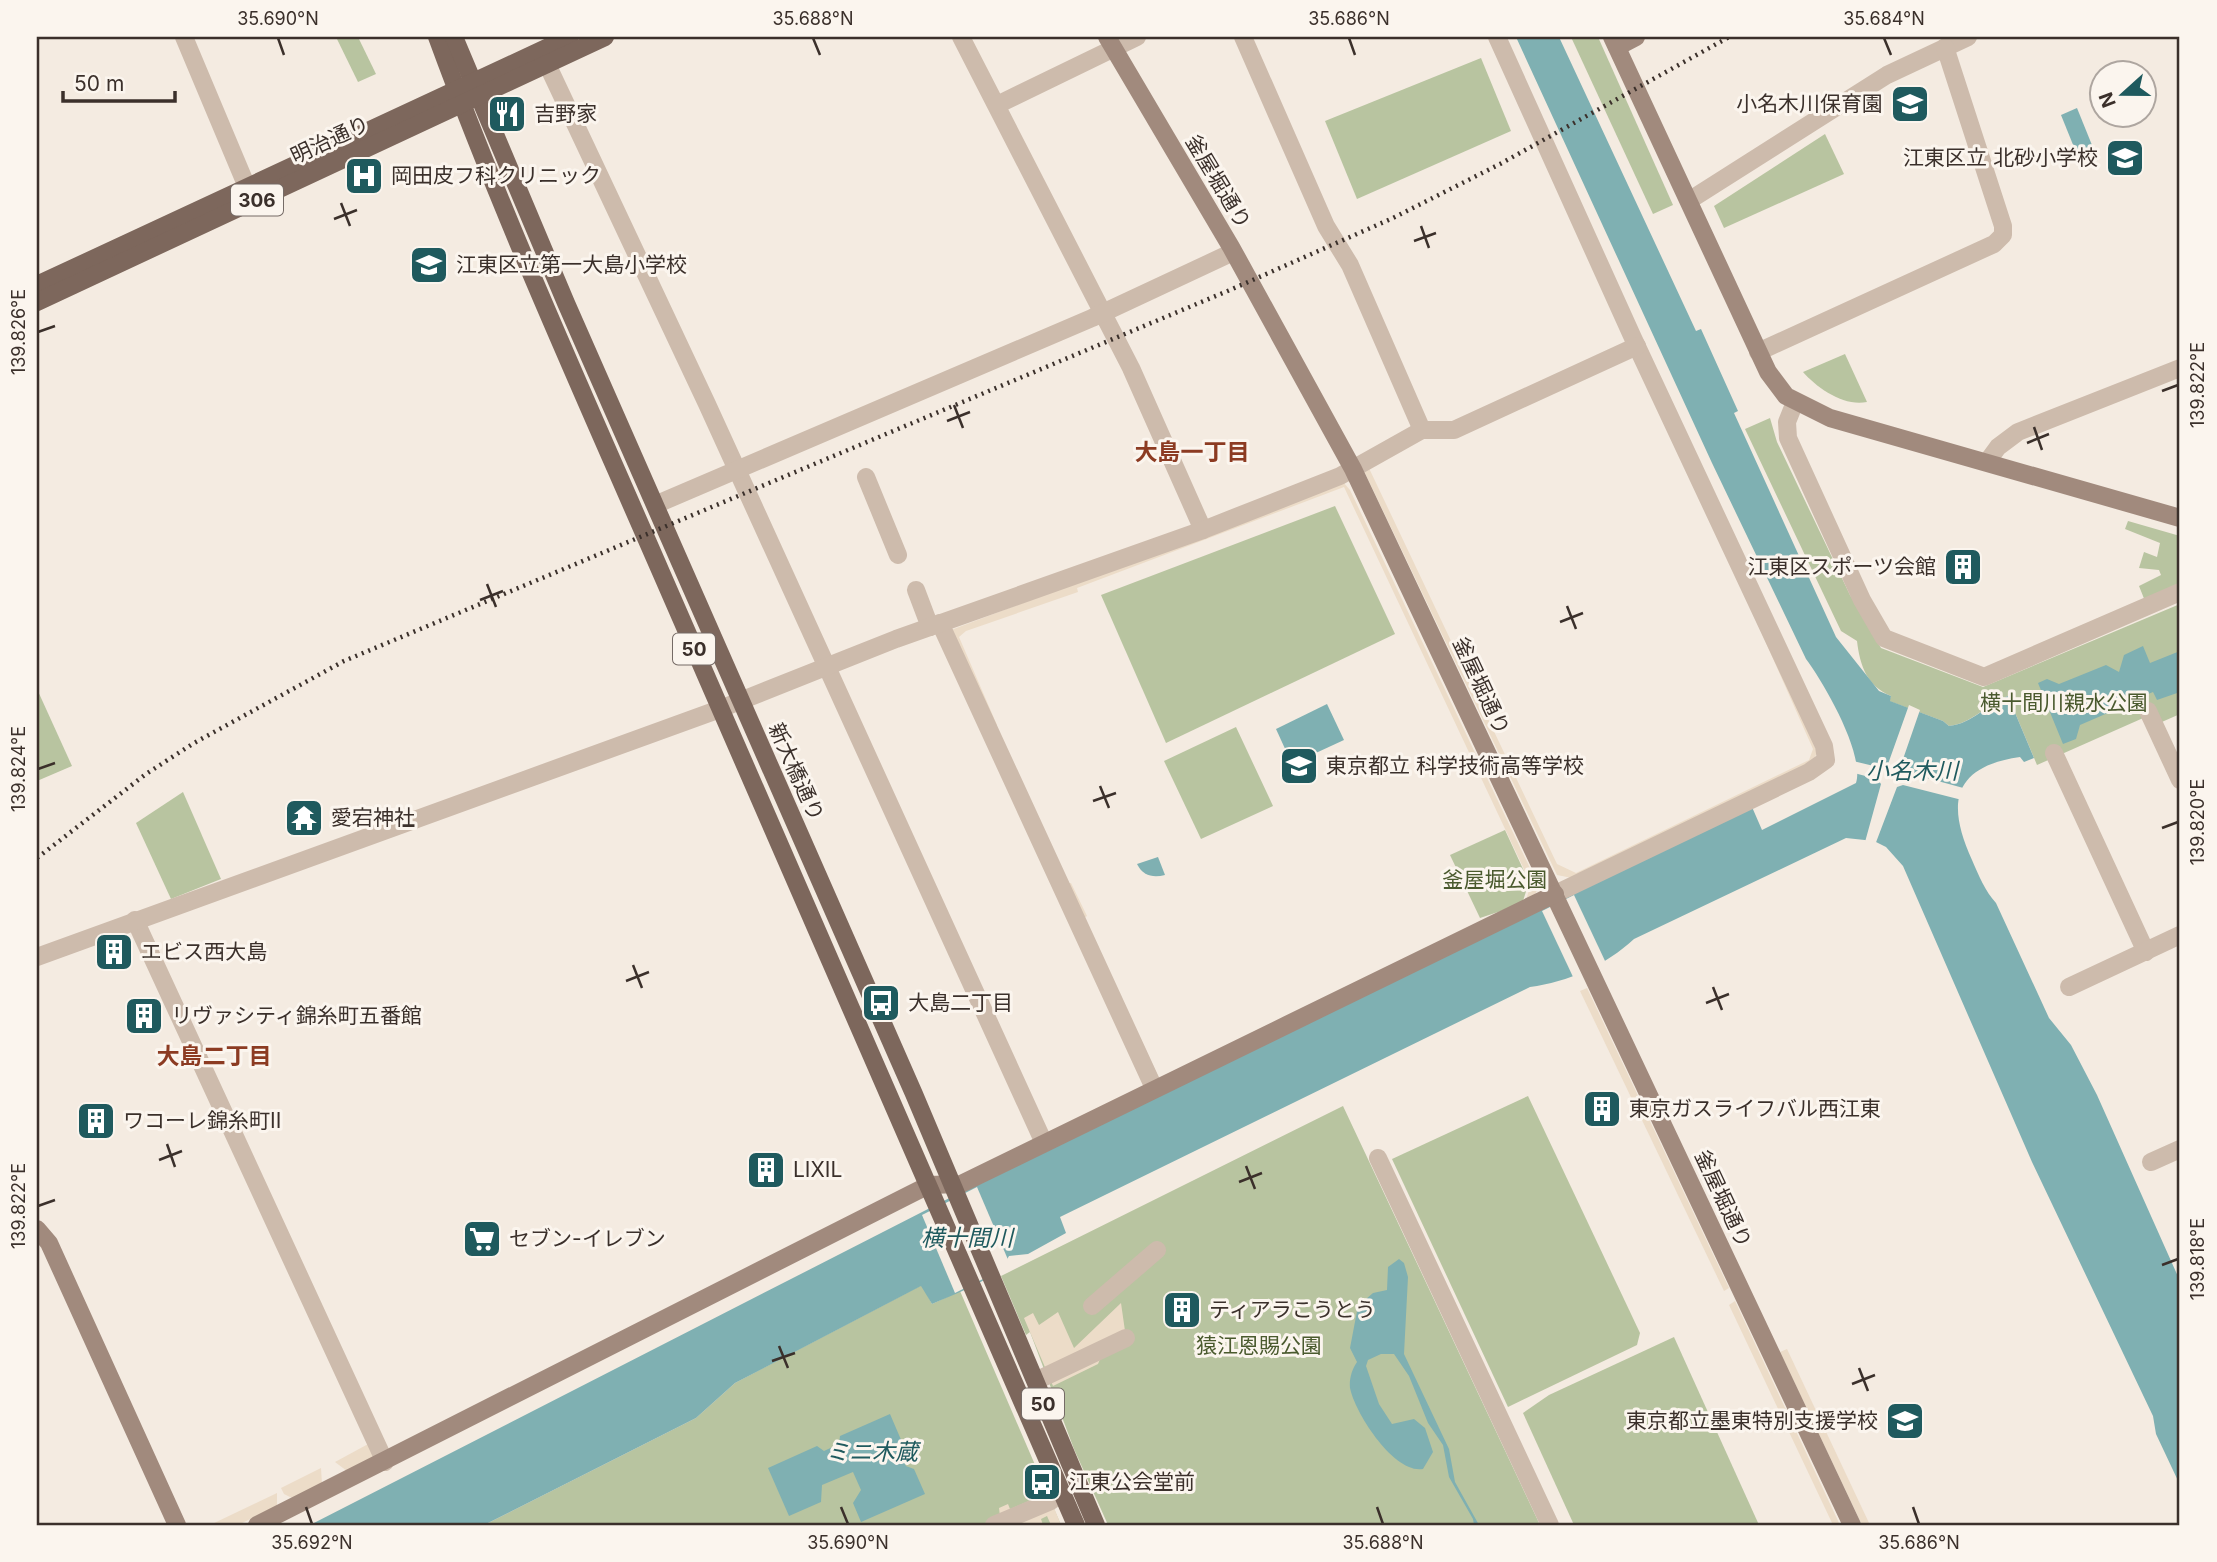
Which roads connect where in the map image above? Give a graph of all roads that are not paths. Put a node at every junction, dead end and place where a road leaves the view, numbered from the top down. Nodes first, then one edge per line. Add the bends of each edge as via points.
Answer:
1 (184, 37) edge
2 (437, 37) edge
3 (454, 37) edge
4 (570, 37) edge
5 (605, 37) edge
6 (961, 37) edge
7 (1137, 37) edge
8 (1243, 37) edge
9 (1497, 37) edge
10 (1636, 37) edge
11 (1968, 37) edge
12 (1614, 42) edge
13 (1110, 43) edge
14 (1945, 47) junction
15 (547, 64) junction
16 (467, 93) junction
17 (997, 105) junction
18 (247, 187) junction
19 (1690, 200) junction
20 (1233, 252) junction
21 (37, 285) edge
22 (37, 302) edge
23 (1104, 313) junction
24 (1637, 346) junction
25 (1758, 352) junction
26 (2180, 368) edge
27 (1795, 402) junction
28 (1422, 430) junction
29 (1987, 462) junction
30 (1353, 469) junction
31 (735, 471) junction
32 (866, 477) dead end
33 (657, 504) junction
34 (2180, 518) edge
35 (1203, 530) junction
36 (898, 555) dead end
37 (916, 590) dead end
38 (2180, 592) edge
39 (935, 625) junction
40 (825, 666) junction
41 (741, 701) junction
42 (720, 709) junction
43 (2148, 711) dead end
44 (2054, 753) dead end
45 (2180, 780) edge
46 (1557, 898) junction
47 (135, 920) junction
48 (2180, 936) edge
49 (2146, 952) junction
50 (37, 957) edge
51 (2069, 987) dead end
52 (1154, 1088) junction
53 (1044, 1143) junction
54 (2180, 1149) edge
55 (1378, 1158) dead end
56 (2151, 1162) dead end
57 (929, 1185) junction
58 (953, 1191) junction
59 (37, 1229) edge
60 (1157, 1250) dead end
61 (1092, 1306) dead end
62 (1126, 1338) dead end
63 (1044, 1377) dead end
64 (385, 1462) junction
65 (1051, 1501) dead end
66 (1005, 1519) edge
67 (177, 1525) edge
68 (257, 1525) edge
69 (1076, 1525) edge
70 (1096, 1525) edge
71 (1550, 1525) edge
72 (1852, 1525) edge

1 - 18 street
2 - 16 main road, 新大橋通り / 50
3 - 16 main road, 新大橋通り / 50
4 - 16 main road, 明治通り / 306
5 - 15 main road, 明治通り / 306
6 - 17 street
7 - 13 street
8 - 28 street via 1325,226 1350,265
9 - 24 street
10 - 12 street
11 - 14 street
12 - 19 street
13 - 17 street
13 - 20 street, 釜屋堀通り
14 - 19 street via 1887,75
14 - 25 street via 2003,235 1994,244
15 - 16 main road, 明治通り / 306
15 - 31 street
16 - 18 main road, 明治通り / 306
16 - 22 main road, 明治通り / 306
16 - 33 main road, 新大橋通り / 50
16 - 42 main road, 新大橋通り / 50
17 - 23 street
18 - 21 main road, 明治通り / 306
19 - 25 street
20 - 23 street
20 - 30 street, 釜屋堀通り
23 - 31 street
23 - 35 street
24 - 28 street via 1454,430
24 - 46 street via 1808,709 1826,760
25 - 27 street via 1776,384
26 - 29 street via 2018,432
27 - 29 street via 1830,418
27 - 38 street via 1787,422 1788,438 1884,638 1984,677
28 - 30 street
29 - 34 street
30 - 35 street
30 - 46 street, 釜屋堀通り
31 - 33 street
31 - 40 street
32 - 36 street
33 - 41 main road, 新大橋通り / 50
35 - 39 street
37 - 39 street
39 - 40 street
39 - 52 street
40 - 41 street
40 - 53 street
41 - 42 street
41 - 58 main road, 新大橋通り / 50
42 - 47 street
42 - 57 main road, 新大橋通り / 50
43 - 45 street
44 - 49 street
46 - 52 street
46 - 72 street, 釜屋堀通り
47 - 50 street
47 - 64 street
48 - 49 street
49 - 51 street
52 - 53 street
53 - 58 street
54 - 56 street
55 - 71 street
57 - 58 street
57 - 64 street
57 - 69 main road, 新大橋通り / 50
58 - 70 main road, 新大橋通り / 50
59 - 67 street via 49,1243
60 - 61 street
62 - 63 street
64 - 68 street
65 - 66 street

